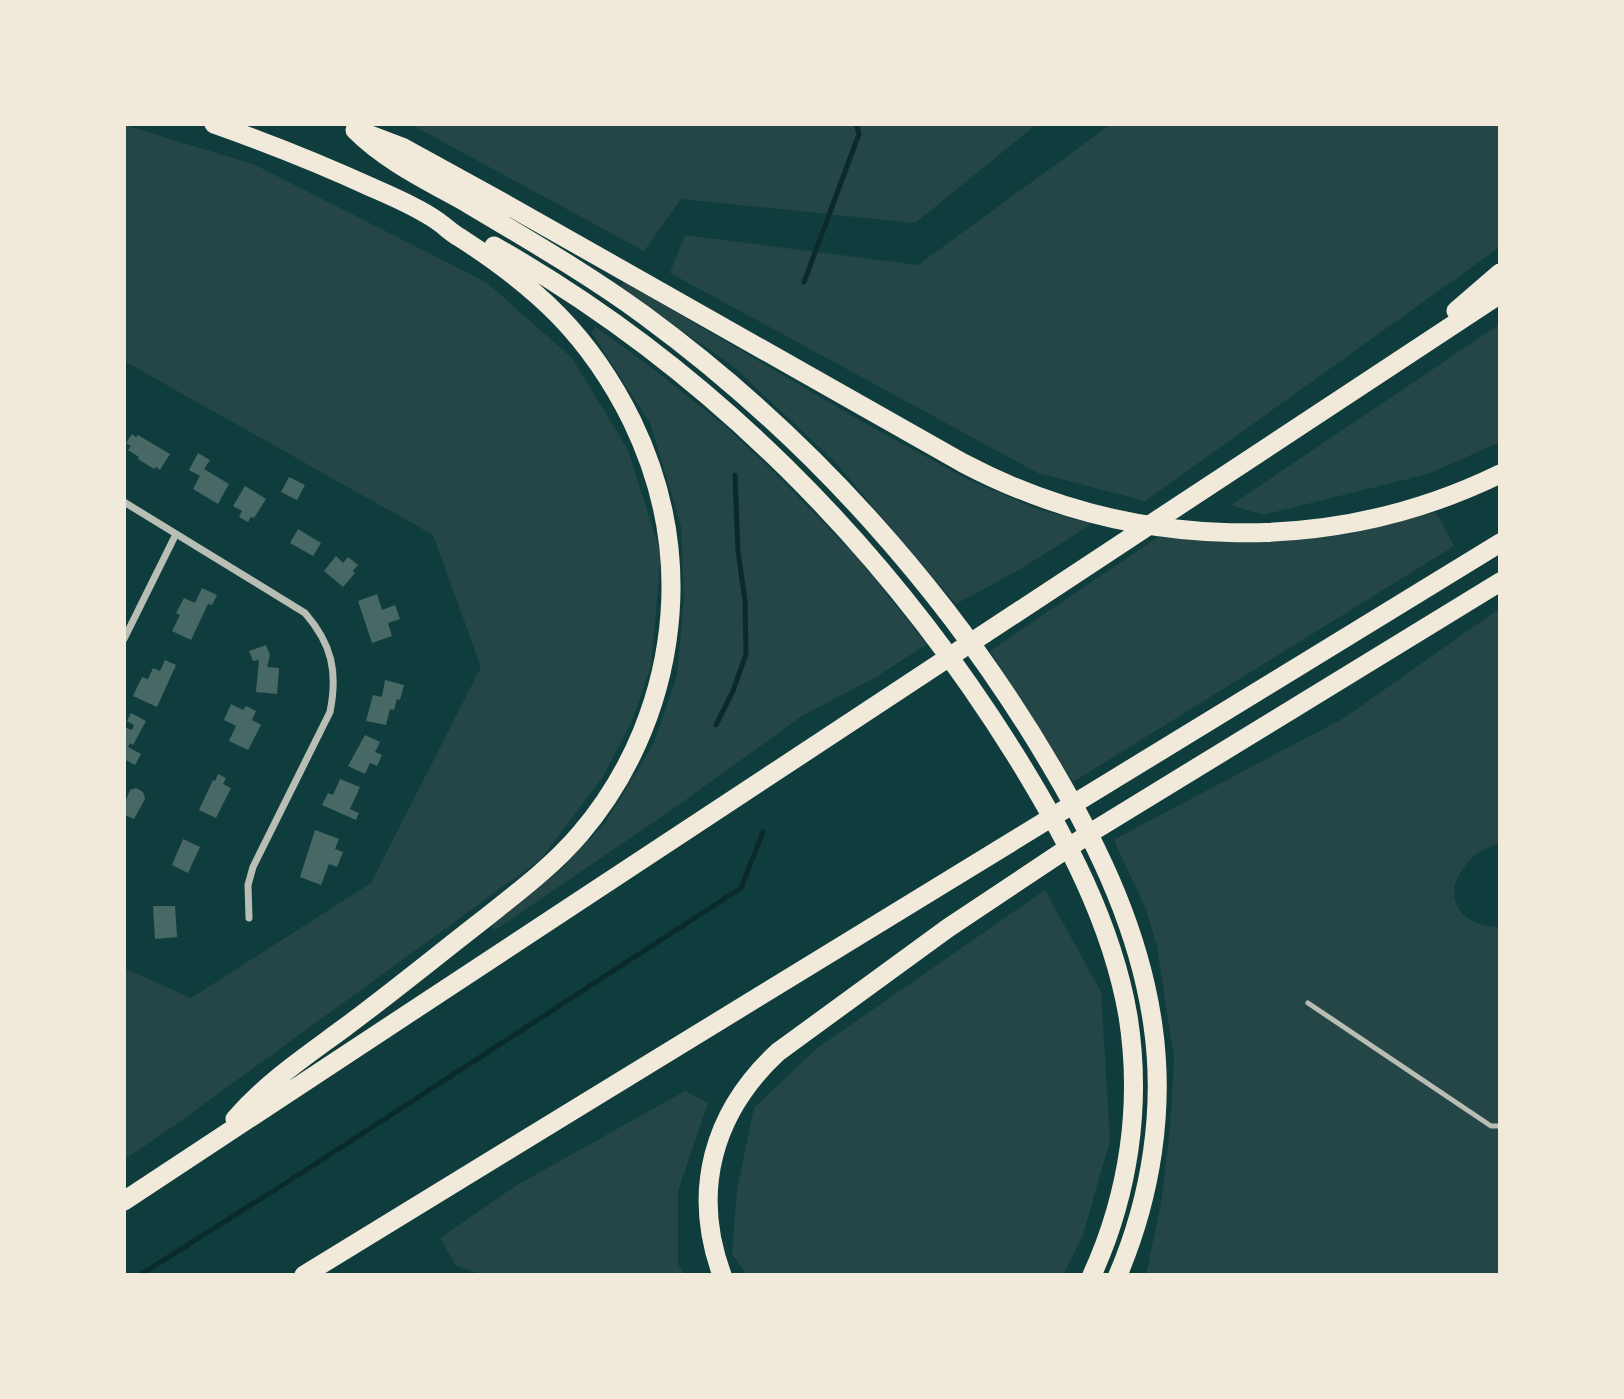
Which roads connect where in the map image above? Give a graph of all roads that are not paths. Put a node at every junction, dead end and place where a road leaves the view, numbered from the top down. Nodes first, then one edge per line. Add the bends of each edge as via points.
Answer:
1 (214, 124) edge
2 (350, 127) edge
3 (436, 220) junction
4 (1500, 273) edge
5 (1500, 293) edge
6 (1424, 343) junction
7 (1500, 474) edge
8 (124, 502) edge
9 (176, 534) junction
10 (1500, 543) edge
11 (1500, 582) edge
12 (124, 639) edge
13 (249, 918) dead end
14 (1308, 1003) dead end
15 (1500, 1126) edge
16 (222, 1136) junction
17 (124, 1201) edge
18 (304, 1275) edge
19 (722, 1275) edge
20 (1092, 1275) edge
21 (1118, 1275) edge

1 - 3 highway via 331,169
2 - 7 highway via 415,154 981,473 1104,517 1205,533 1284,533 1360,522 1436,502
2 - 21 highway via 390,160 593,280 700,358 865,514 994,675 1079,814 1114,889 1147,991 1157,1073 1156,1123 1150,1171
3 - 16 highway via 512,272 555,311 593,355 628,414 657,485 670,548 671,609 660,677 640,738 619,779 564,852 433,960 276,1078
3 - 20 highway via 466,230 553,282 708,396 751,434 882,570 975,693 1022,766 1093,902 1127,1014 1133,1100 1129,1153 1120,1196
4 - 6 highway
5 - 6 highway
6 - 16 highway
8 - 9 street
9 - 12 street
9 - 13 street via 306,612 320,629 333,670 330,712 253,867 248,885
10 - 18 highway
11 - 19 highway via 1028,873 772,1058 736,1101 712,1160 709,1220
14 - 15 lane via 1491,1126
16 - 17 highway

